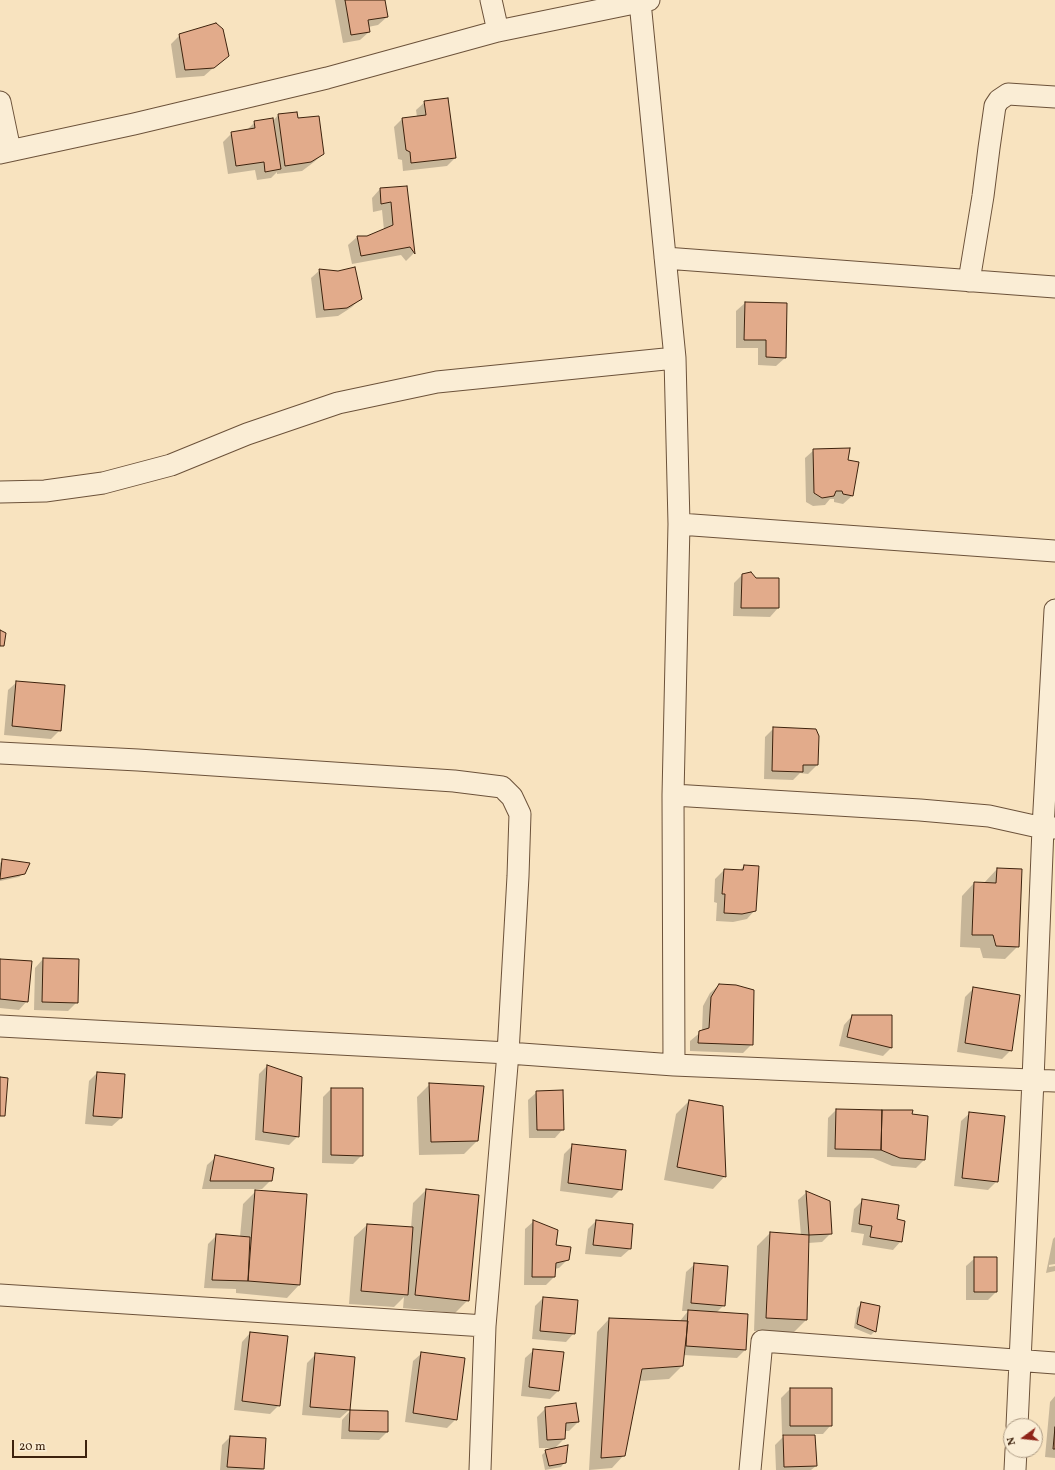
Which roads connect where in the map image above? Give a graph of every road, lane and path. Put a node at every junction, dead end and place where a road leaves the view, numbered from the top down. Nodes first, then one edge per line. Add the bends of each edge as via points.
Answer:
1 (491, 0) edge
2 (644, 1) edge
3 (498, 31) junction
4 (1055, 97) edge
5 (0, 102) edge
6 (5, 151) edge
7 (665, 258) junction
8 (970, 281) junction
9 (1055, 287) edge
10 (675, 358) junction
11 (0, 492) edge
12 (678, 524) junction
13 (1055, 551) edge
14 (1055, 610) edge
15 (0, 753) edge
16 (673, 795) junction
17 (1049, 828) edge
18 (0, 1026) edge
19 (508, 1053) junction
20 (674, 1065) junction
21 (1033, 1080) junction
22 (1055, 1081) edge
23 (0, 1295) edge
24 (486, 1326) junction
25 (1020, 1360) junction
26 (1055, 1363) edge
27 (1017, 1418) edge
28 (1016, 1458) edge
29 (480, 1470) edge
30 (750, 1470) edge
31 (1015, 1470) edge

1 - 3 street
2 - 3 street
2 - 7 street
3 - 6 street via 327,78 134,124
4 - 8 street via 1008,94 995,106
5 - 6 street
7 - 8 street
7 - 10 street
8 - 9 street
10 - 11 street via 437,382 338,403 247,434 171,465 103,483 45,491
10 - 12 street
12 - 13 street
12 - 16 street
14 - 17 street
15 - 19 street via 454,781 502,787 512,797 520,814
16 - 17 street via 989,816
16 - 20 street
17 - 21 street
18 - 19 street
19 - 20 street
19 - 24 street
20 - 21 street
21 - 22 street
21 - 25 street
23 - 24 street
24 - 29 street
25 - 26 street
25 - 27 street
25 - 30 street via 762,1341
28 - 31 street

